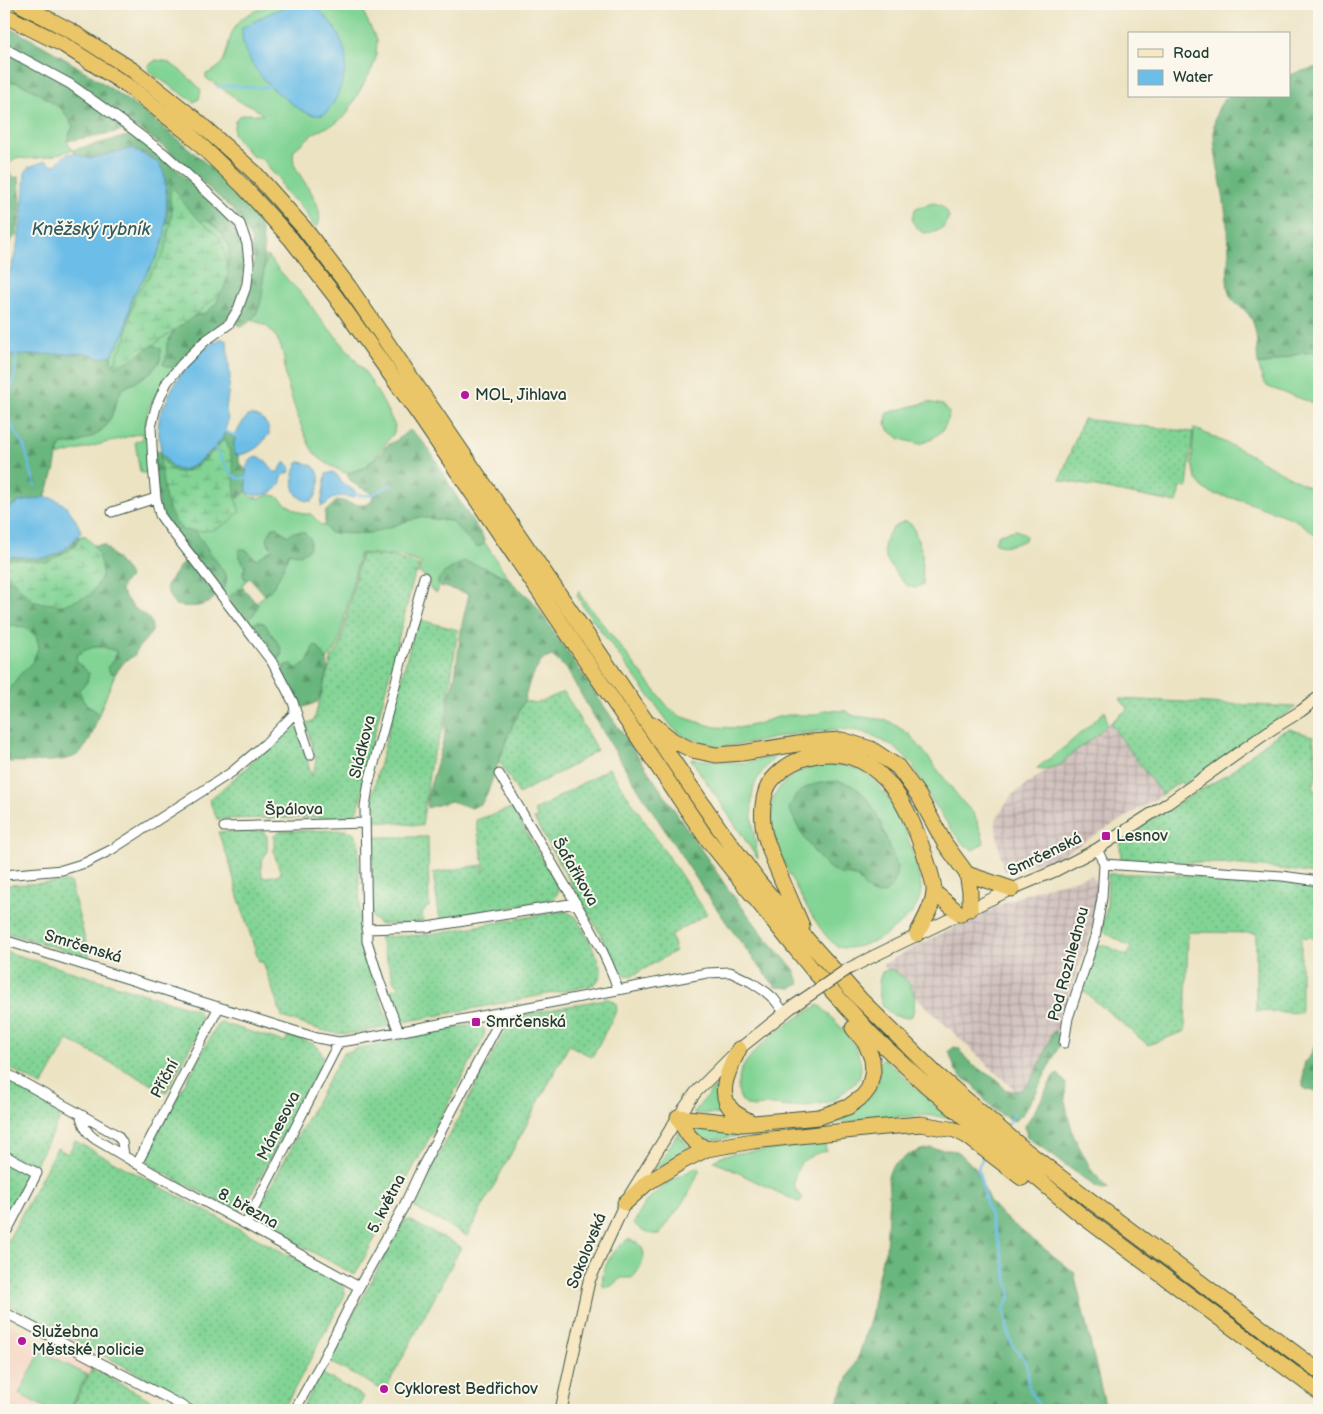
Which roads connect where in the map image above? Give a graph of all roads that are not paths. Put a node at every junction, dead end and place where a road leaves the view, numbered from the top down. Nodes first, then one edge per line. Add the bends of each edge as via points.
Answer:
1 (20, 4) edge
2 (4, 15) edge
3 (4, 48) edge
4 (481, 493) junction
5 (156, 498) junction
6 (112, 512) dead end
7 (498, 518) junction
8 (424, 577) dead end
9 (1319, 697) edge
10 (295, 709) junction
11 (639, 712) junction
12 (310, 755) dead end
13 (499, 774) dead end
14 (365, 823) junction
15 (224, 827) dead end
16 (1097, 849) junction
17 (1104, 864) junction
18 (967, 874) junction
19 (4, 875) edge
20 (1319, 881) edge
21 (1012, 889) junction
22 (934, 892) junction
23 (576, 902) junction
24 (762, 907) junction
25 (966, 912) junction
26 (366, 929) junction
27 (917, 934) junction
28 (4, 940) edge
29 (810, 943) junction
30 (618, 989) junction
31 (219, 1008) junction
32 (788, 1009) junction
33 (505, 1011) junction
34 (399, 1032) junction
35 (339, 1042) junction
36 (1064, 1043) dead end
37 (739, 1049) junction
38 (4, 1072) edge
39 (80, 1114) junction
40 (678, 1117) junction
41 (752, 1123) junction
42 (981, 1131) junction
43 (706, 1149) junction
44 (124, 1155) junction
45 (4, 1156) edge
46 (1018, 1160) junction
47 (136, 1164) junction
48 (625, 1203) junction
49 (246, 1224) junction
50 (6, 1228) edge
51 (359, 1286) junction
52 (4, 1312) edge
53 (1319, 1371) edge
54 (1319, 1392) edge
55 (190, 1410) edge
56 (295, 1410) edge
57 (561, 1410) edge

1 - 4 highway via 134,71 254,172 304,228 349,287
2 - 4 highway via 64,45 128,86 187,132 243,186 291,239 422,419
3 - 5 street via 70,84 164,154 240,224 247,244 247,284 238,309 228,324 182,364 167,382 156,407 151,427
4 - 7 highway
5 - 6 street
5 - 10 street via 167,525 272,662
7 - 11 highway
7 - 24 highway via 705,836
8 - 14 street, Sládkova via 369,782
9 - 16 street, Smrčenská
10 - 12 street
10 - 19 street via 265,744 232,772 112,850 62,870
11 - 18 highway via 672,740 692,750 716,755 842,740 871,749 898,767
11 - 29 highway via 758,881
13 - 23 street, Šafaříkova
14 - 15 street, Špálova
14 - 26 street, Sládkova
16 - 17 street, Pod Rozhlednou
16 - 21 street, Smrčenská
17 - 20 street
17 - 36 street, Pod Rozhlednou via 1095,937 1068,1018
18 - 21 highway
18 - 25 highway via 970,891
21 - 25 street, Smrčenská
22 - 25 highway
22 - 27 highway
22 - 29 highway via 924,849 900,797 883,777 852,757 833,754 800,759 771,781 762,802 764,831 774,862
23 - 26 street via 427,927
23 - 30 street, Šafaříkova
24 - 41 highway via 866,1044 873,1071 869,1088 848,1107 819,1116
24 - 42 highway via 872,1035
25 - 27 street, Smrčenská
26 - 34 street, Sládkova via 372,959
27 - 32 street, Smrčenská, bridge via 848,969
28 - 31 street, Smrčenská
29 - 42 highway via 860,999 936,1074
30 - 32 street, Smrčenská via 706,972 730,972 751,982
30 - 33 street, Smrčenská
31 - 35 street, Smrčenská
31 - 47 street, Příční
32 - 37 street, Sokolovská
33 - 34 street, Smrčenská
33 - 51 street, 5. května
34 - 35 street, Smrčenská
35 - 49 street, Mánesova
37 - 40 street, Sokolovská via 696,1092
37 - 41 highway via 728,1071 725,1100 735,1112
38 - 39 street, 8. března
39 - 44 street, 8. března via 90,1136
39 - 44 street, 8. března via 117,1136 122,1142
40 - 41 highway via 729,1124
40 - 43 highway via 686,1133
40 - 48 street, Sokolovská
42 - 43 highway via 921,1124 753,1141
42 - 46 highway
42 - 46 highway
43 - 48 highway via 648,1183
44 - 47 street, 8. března
45 - 50 street via 37,1174
46 - 53 highway via 1095,1204
46 - 54 highway via 1081,1215
47 - 49 street, 8. března
48 - 57 street, Sokolovská via 589,1281
49 - 51 street, 8. března
51 - 56 street, 5. května
52 - 55 street

